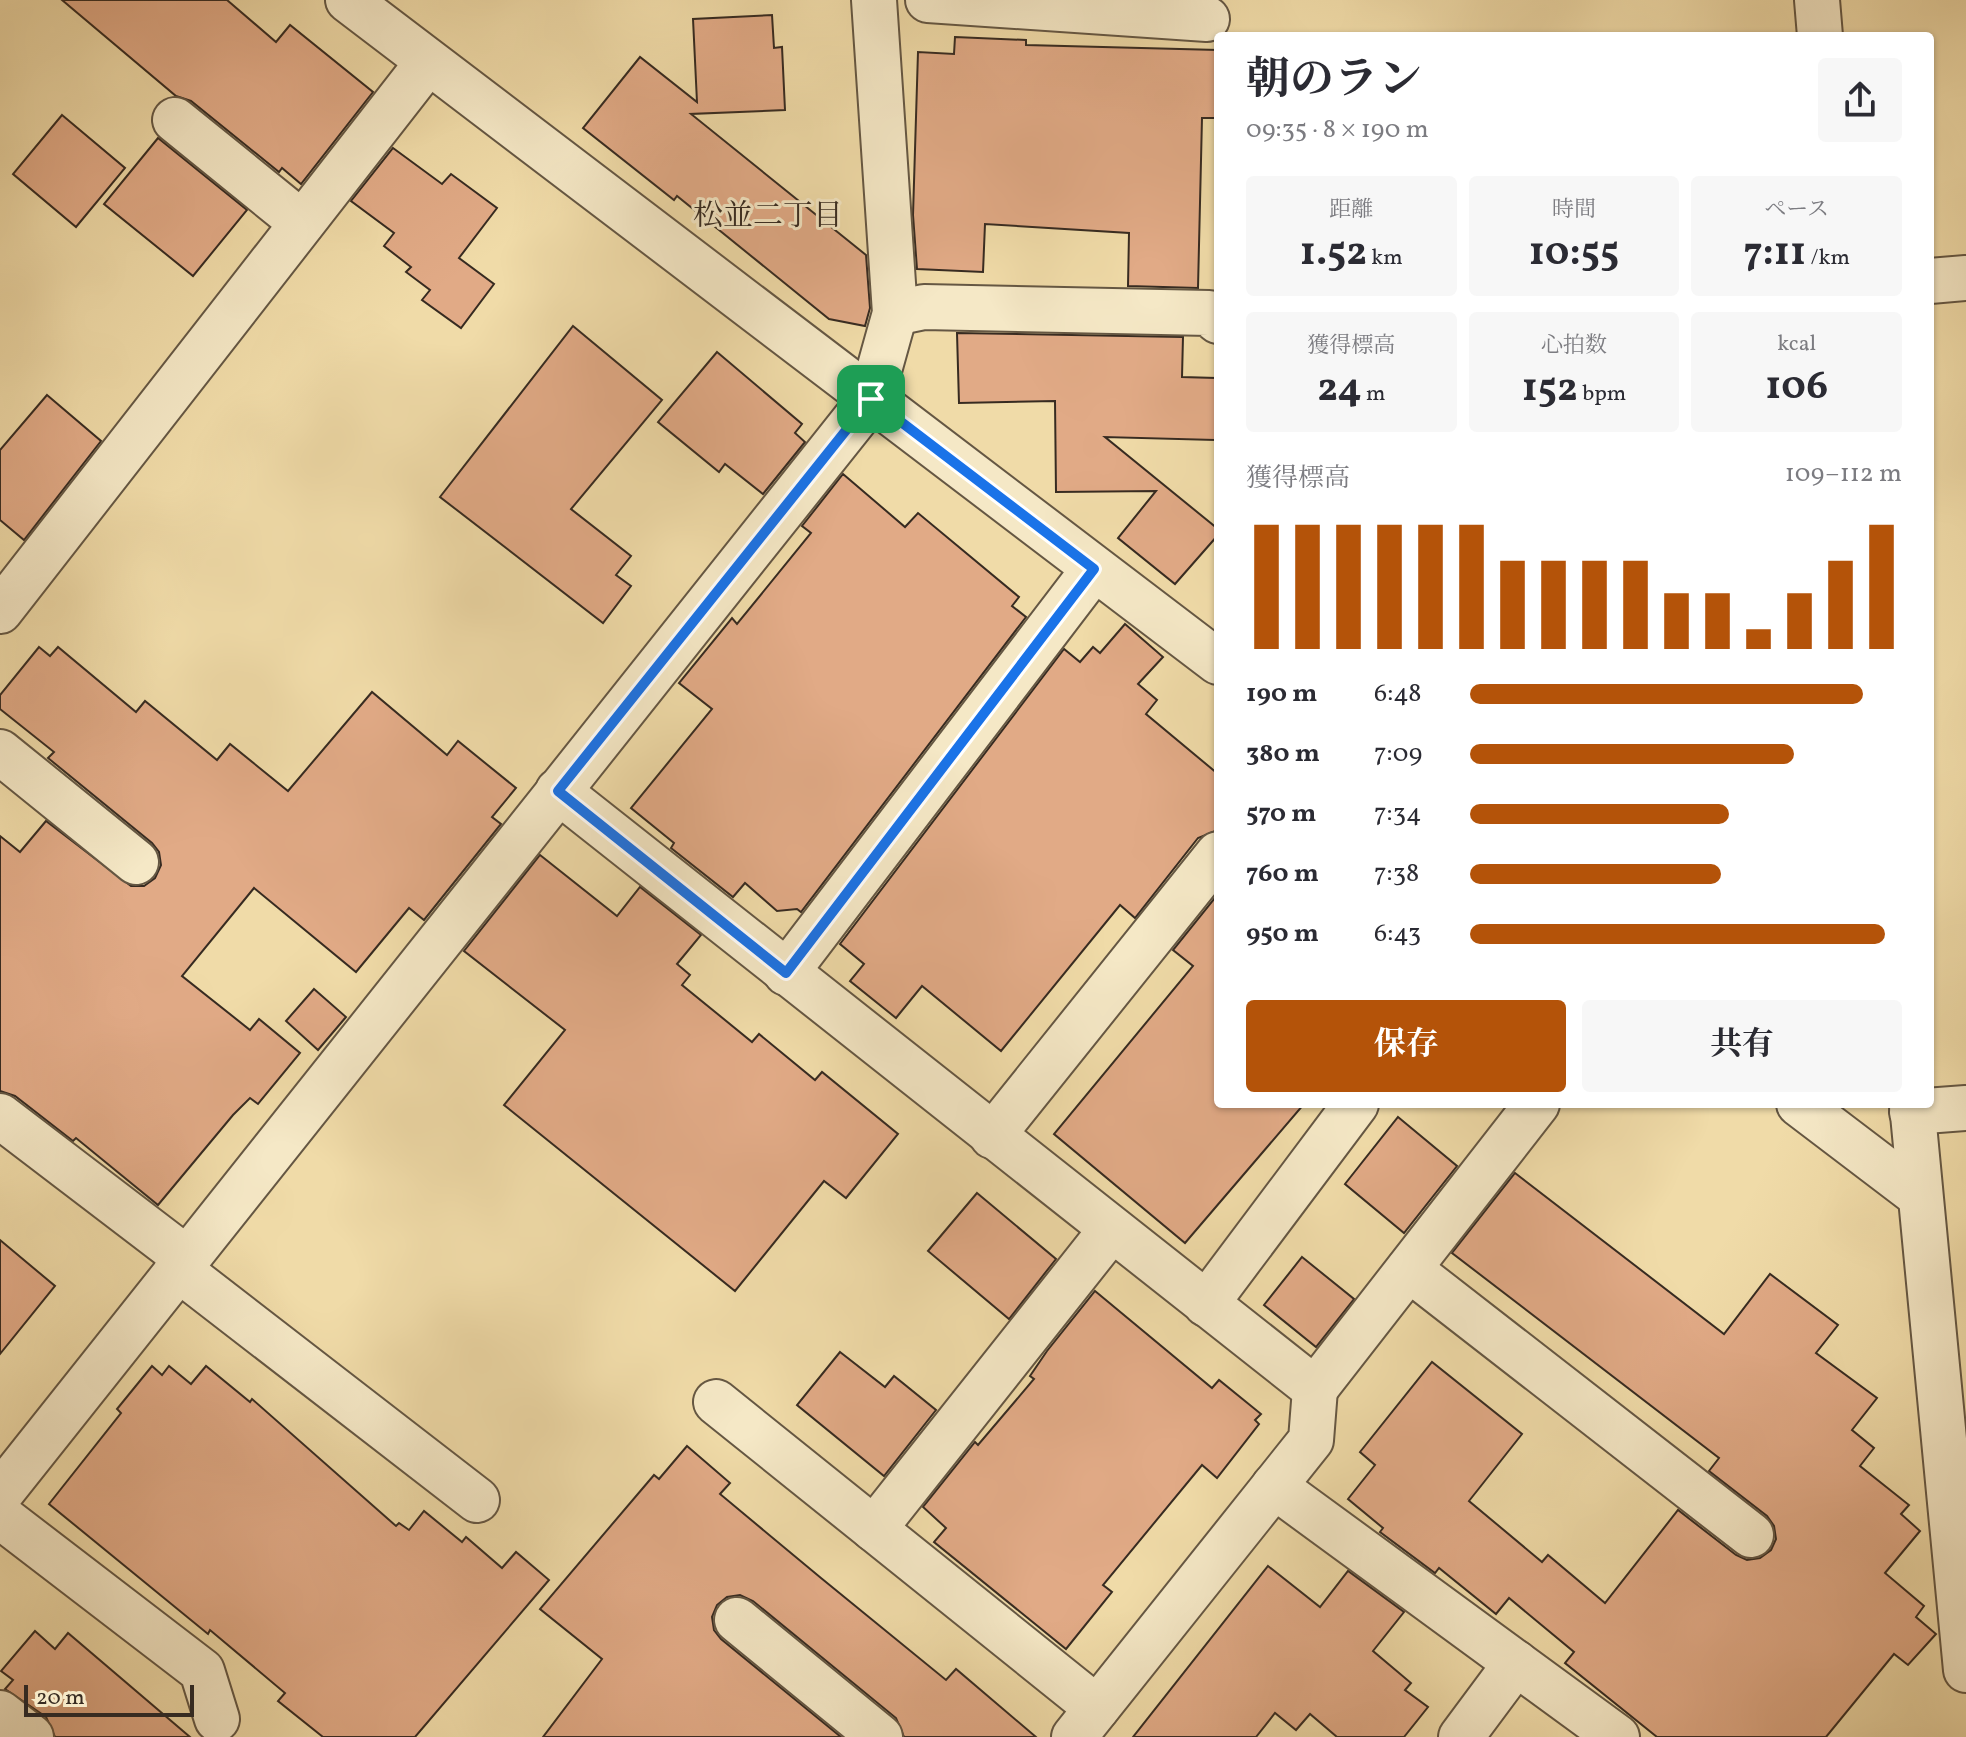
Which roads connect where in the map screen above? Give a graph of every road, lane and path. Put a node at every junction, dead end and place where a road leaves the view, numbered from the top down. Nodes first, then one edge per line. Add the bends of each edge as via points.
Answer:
1 (348, 0) edge
2 (874, 0) edge
3 (928, 0) edge
4 (1817, 0) edge
5 (1207, 19) dead end
6 (1820, 32) edge
7 (428, 62) junction
8 (175, 120) dead end
9 (302, 223) junction
10 (1966, 278) edge
11 (1934, 281) edge
12 (895, 313) junction
13 (1214, 317) edge
14 (871, 399) junction
15 (1094, 569) junction
16 (5, 593) edge
17 (1214, 659) edge
18 (0, 752) edge
19 (558, 791) junction
20 (1214, 859) edge
21 (136, 862) dead end
22 (786, 973) junction
23 (1353, 1108) edge
24 (1534, 1108) edge
25 (1804, 1108) edge
26 (1912, 1108) edge
27 (1966, 1108) edge
28 (0, 1116) edge
29 (992, 1136) junction
30 (1920, 1196) junction
31 (1111, 1230) junction
32 (182, 1263) junction
33 (1409, 1269) junction
34 (1206, 1304) junction
35 (1315, 1389) junction
36 (716, 1402) dead end
37 (1274, 1486) junction
38 (0, 1494) edge
39 (477, 1500) dead end
40 (0, 1516) edge
41 (874, 1529) junction
42 (1751, 1535) dead end
43 (737, 1620) dead end
44 (1516, 1663) junction
45 (1966, 1670) edge
46 (0, 1713) edge
47 (217, 1719) dead end
48 (1085, 1723) edge
49 (31, 1737) edge
50 (880, 1737) edge
51 (1461, 1737) edge
52 (1617, 1737) edge

1 - 7 street
2 - 12 street
3 - 5 street
4 - 6 street
7 - 9 street
7 - 14 street
8 - 9 street
9 - 16 street
10 - 11 street
12 - 13 street via 924,307 1209,313
12 - 14 street
14 - 15 street
14 - 19 street
15 - 17 street
15 - 22 street
18 - 21 street
19 - 22 street
19 - 32 street
20 - 29 street
22 - 29 street
23 - 34 street
24 - 33 street
25 - 30 street
26 - 27 street
26 - 30 street
28 - 32 street
29 - 31 street
30 - 45 street
31 - 34 street
31 - 41 street
32 - 38 street
32 - 39 street
33 - 35 street
33 - 42 street
34 - 35 street
35 - 37 street via 1311,1440
36 - 41 street
37 - 44 street
37 - 48 street
40 - 47 street via 202,1671
41 - 48 street
43 - 50 street
44 - 51 street
44 - 52 street
46 - 49 street

